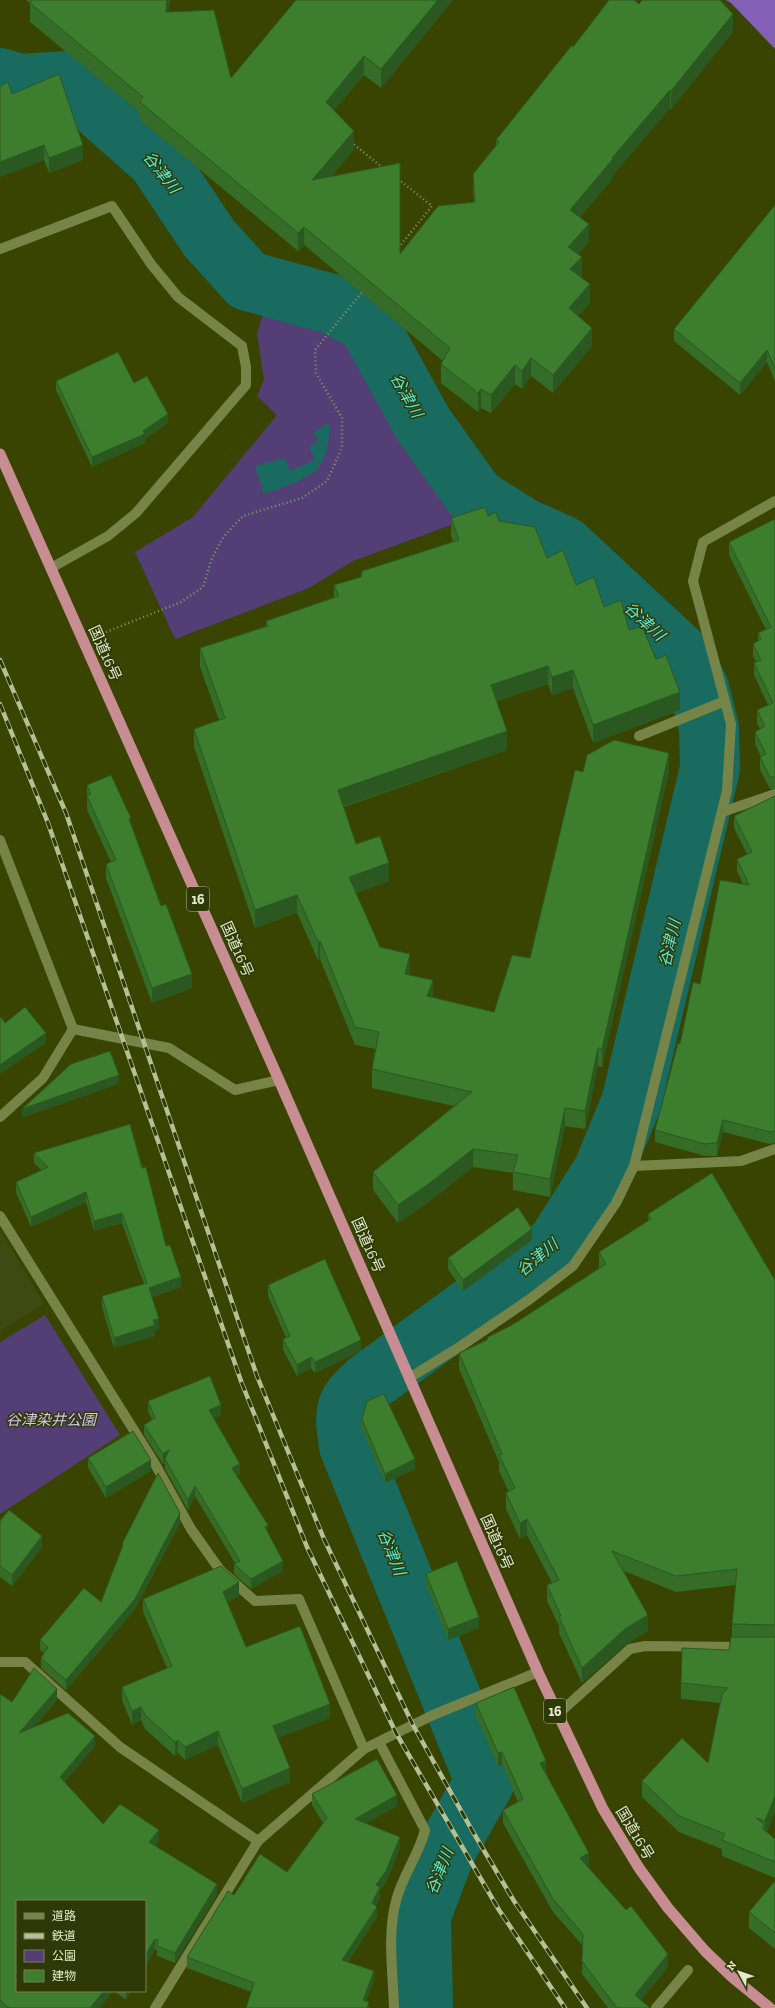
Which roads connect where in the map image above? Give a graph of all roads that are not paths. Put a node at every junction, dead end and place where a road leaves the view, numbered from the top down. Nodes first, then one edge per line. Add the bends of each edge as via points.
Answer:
1 (0, 249) edge
2 (0, 454) edge
3 (775, 501) edge
4 (51, 568) junction
5 (725, 701) junction
6 (639, 736) dead end
7 (775, 794) edge
8 (722, 812) junction
9 (0, 840) edge
10 (73, 1029) junction
11 (279, 1080) junction
12 (0, 1117) edge
13 (775, 1149) edge
14 (634, 1166) junction
15 (0, 1216) edge
16 (408, 1375) junction
17 (752, 1647) edge
18 (0, 1662) edge
19 (538, 1672) junction
20 (557, 1715) junction
21 (379, 1742) junction
22 (364, 1750) junction
23 (258, 1841) junction
24 (688, 1970) dead end
25 (155, 2008) edge
26 (394, 2008) edge
27 (656, 2008) edge
28 (770, 2008) edge

1 - 4 street via 112,206 151,264 178,297 242,346 246,367 246,385 136,513 108,536
2 - 4 highway, 国道16号 / 16
3 - 5 street via 703,542 693,581
4 - 11 highway, 国道16号 / 16
5 - 6 street
5 - 8 street via 731,724 727,791
7 - 8 street
8 - 14 street
9 - 10 street
10 - 11 street via 169,1048 236,1090
10 - 12 street via 43,1078
11 - 16 highway, 国道16号 / 16
13 - 14 street via 741,1160
14 - 16 street via 616,1203 573,1266 461,1346
15 - 22 street via 155,1464 191,1529 220,1570 255,1601 299,1599
16 - 19 highway, 国道16号 / 16
17 - 20 street via 630,1648
18 - 23 street via 25,1662 120,1747
19 - 20 highway, 国道16号 / 16
19 - 21 street via 433,1714
20 - 28 highway, 国道16号 / 16 via 603,1809 639,1868 668,1908 710,1956
21 - 22 street
21 - 26 street via 425,1830 396,1900 391,1924
22 - 23 street
23 - 25 street
24 - 27 street

